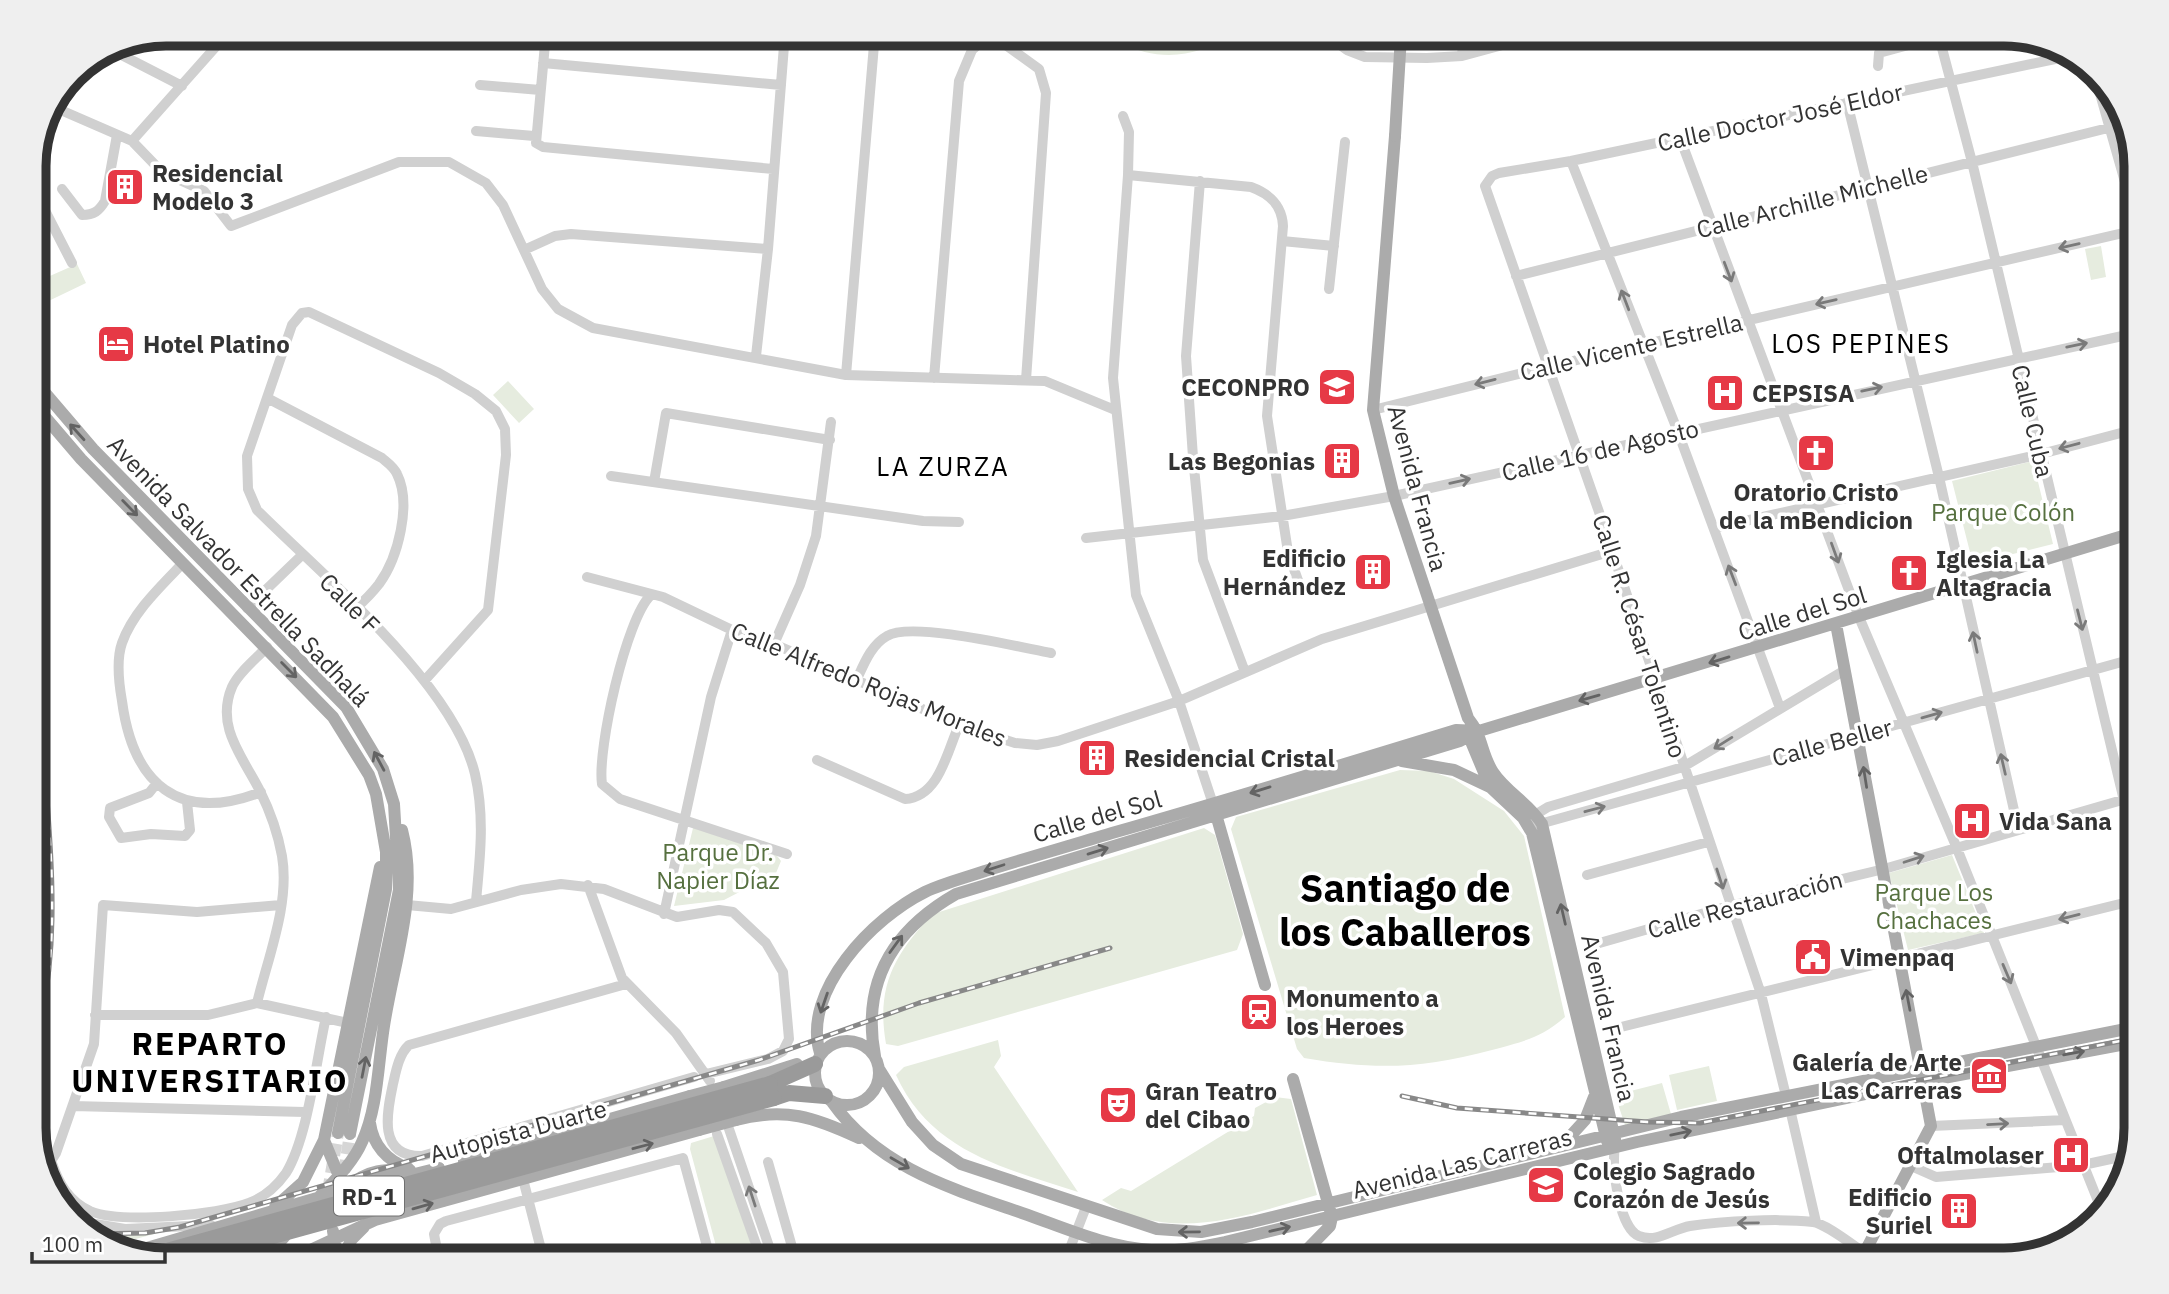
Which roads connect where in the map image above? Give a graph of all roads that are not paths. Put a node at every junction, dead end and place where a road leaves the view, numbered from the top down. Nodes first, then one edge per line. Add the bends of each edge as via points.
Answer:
1 (217, 46) edge
2 (545, 46) edge
3 (784, 46) edge
4 (874, 46) edge
5 (976, 46) edge
6 (1007, 46) edge
7 (1342, 46) edge
8 (1401, 46) edge
9 (1463, 46) edge
10 (1499, 46) edge
11 (1902, 46) edge
12 (1941, 46) edge
13 (121, 55) edge
14 (1462, 56) junction
15 (2056, 59) edge
16 (543, 63) junction
17 (1878, 66) dead end
18 (1951, 81) junction
19 (480, 85) dead end
20 (781, 85) junction
21 (182, 86) junction
22 (540, 90) junction
23 (2099, 94) edge
24 (1847, 102) junction
25 (61, 111) edge
26 (1123, 116) dead end
27 (2108, 128) junction
28 (476, 131) dead end
29 (117, 135) junction
30 (1680, 138) junction
31 (535, 139) junction
32 (132, 141) junction
33 (1345, 142) dead end
34 (1571, 161) junction
35 (1972, 162) junction
36 (773, 169) junction
37 (1128, 175) junction
38 (2123, 178) edge
39 (1200, 181) junction
40 (1487, 181) joint
41 (1869, 186) junction
42 (62, 189) dead end
43 (46, 212) edge
44 (1711, 226) junction
45 (2123, 233) edge
46 (1282, 241) junction
47 (1334, 246) junction
48 (768, 248) junction
49 (524, 250) junction
50 (1607, 253) junction
51 (72, 263) dead end
52 (1995, 263) junction
53 (1516, 276) junction
54 (1893, 287) junction
55 (1329, 289) dead end
56 (1747, 320) junction
57 (2123, 336) edge
58 (1642, 344) junction
59 (755, 356) junction
60 (2017, 358) junction
61 (1547, 367) junction
62 (846, 375) junction
63 (934, 378) junction
64 (1026, 380) junction
65 (1915, 380) junction
66 (46, 394) edge
67 (269, 399) junction
68 (1782, 409) junction
69 (1115, 410) junction
70 (1373, 410) junction
71 (46, 418) edge
72 (831, 422) dead end
73 (1678, 432) junction
74 (2123, 432) edge
75 (830, 440) junction
76 (2041, 454) junction
77 (1578, 455) junction
78 (611, 476) dead end
79 (1939, 477) junction
80 (654, 482) junction
81 (1394, 496) junction
82 (1817, 504) junction
83 (820, 505) junction
84 (1282, 516) junction
85 (959, 522) dead end
86 (1200, 525) junction
87 (1714, 528) junction
88 (1128, 533) junction
89 (2123, 536) edge
90 (1086, 538) dead end
91 (1612, 551) junction
92 (2063, 554) junction
93 (302, 555) junction
94 (183, 563) junction
95 (587, 577) dead end
96 (1963, 585) junction
97 (1301, 589) dead end
98 (650, 595) junction
99 (1430, 606) junction
100 (247, 608) junction
101 (356, 608) junction
102 (1858, 617) junction
103 (1836, 624) junction
104 (732, 630) junction
105 (774, 644) junction
106 (267, 647) junction
107 (1759, 648) junction
108 (1051, 653) dead end
109 (2124, 662) edge
110 (1845, 670) junction
111 (2092, 671) junction
112 (1245, 672) junction
113 (856, 679) junction
114 (1655, 679) junction
115 (425, 681) junction
116 (1988, 699) junction
117 (1179, 701) junction
118 (1780, 708) junction
119 (1903, 723) junction
120 (959, 725) junction
121 (1471, 729) junction
122 (1858, 734) junction
123 (817, 761) dead end
124 (1391, 761) junction
125 (1683, 767) junction
126 (157, 783) junction
127 (1688, 783) junction
128 (1490, 787) junction
129 (261, 792) junction
130 (2123, 799) joint
131 (187, 802) junction
132 (394, 804) junction
133 (1215, 810) junction
134 (380, 814) junction
135 (687, 819) junction
136 (1533, 821) junction
137 (2018, 828) junction
138 (1708, 842) junction
139 (1956, 846) junction
140 (787, 854) dead end
141 (1024, 866) junction
142 (1884, 869) junction
143 (1587, 874) dead end
144 (588, 886) junction
145 (476, 901) junction
146 (2124, 904) edge
147 (281, 905) junction
148 (407, 905) junction
149 (1729, 906) junction
150 (664, 914) junction
151 (1992, 937) junction
152 (1596, 944) dead end
153 (1900, 960) junction
154 (626, 984) junction
155 (1265, 985) dead end
156 (1761, 994) junction
157 (257, 1003) junction
158 (95, 1015) junction
159 (326, 1017) junction
160 (348, 1023) junction
161 (1621, 1027) dead end
162 (2124, 1029) edge
163 (2124, 1044) edge
164 (2037, 1045) junction
165 (690, 1055) junction
166 (875, 1056) junction
167 (818, 1058) junction
168 (2042, 1059) junction
169 (1920, 1068) junction
170 (880, 1069) junction
171 (1293, 1079) dead end
172 (1923, 1082) junction
173 (693, 1086) junction
174 (1595, 1096) junction
175 (1786, 1096) junction
176 (774, 1098) junction
177 (828, 1099) junction
178 (73, 1106) junction
179 (1790, 1109) junction
180 (305, 1112) junction
181 (369, 1119) junction
182 (2066, 1120) junction
183 (733, 1125) junction
184 (1931, 1126) junction
185 (1610, 1133) junction
186 (717, 1134) dead end
187 (487, 1137) junction
188 (324, 1140) junction
189 (869, 1143) junction
190 (1561, 1145) junction
191 (1612, 1148) junction
192 (491, 1153) junction
193 (2119, 1157) edge
194 (50, 1160) edge
195 (768, 1162) dead end
196 (2083, 1165) junction
197 (1911, 1166) junction
198 (414, 1170) junction
199 (431, 1170) junction
200 (337, 1176) junction
201 (523, 1179) junction
202 (369, 1184) junction
203 (347, 1190) junction
204 (64, 1191) edge
205 (317, 1198) junction
206 (528, 1200) junction
207 (2098, 1202) edge
208 (1328, 1203) junction
209 (1086, 1207) junction
210 (306, 1210) junction
211 (260, 1215) junction
212 (374, 1215) junction
213 (1332, 1217) junction
214 (324, 1220) junction
215 (1816, 1222) junction
216 (92, 1223) edge
217 (1078, 1234) junction
218 (336, 1236) junction
219 (1110, 1244) junction
220 (280, 1245) junction
221 (150, 1247) edge
222 (181, 1248) edge
223 (229, 1248) edge
224 (277, 1248) edge
225 (307, 1248) edge
226 (317, 1248) edge
227 (332, 1248) edge
228 (341, 1248) edge
229 (437, 1248) edge
230 (541, 1248) edge
231 (704, 1248) edge
232 (757, 1248) edge
233 (770, 1248) edge
234 (792, 1248) edge
235 (1071, 1248) edge
236 (1110, 1248) edge
237 (1136, 1248) edge
238 (1197, 1248) edge
239 (1309, 1248) edge
240 (1850, 1248) edge
241 (1867, 1248) edge

1 - 21 street
2 - 16 street
3 - 20 street
4 - 62 street
5 - 63 street via 959,81
6 - 64 street via 1039,69 1046,93
7 - 14 street via 1365,57
8 - 70 main road, Avenida Francia, bridge
9 - 14 street
10 - 14 street
11 - 17 street via 1879,53
12 - 18 street, Calle Cuba
13 - 21 street
15 - 18 street, Calle Doctor José Eldor
16 - 20 street
16 - 22 street
18 - 24 street, Calle Doctor José Eldor
18 - 35 street, Calle Cuba
19 - 22 street
20 - 36 street
21 - 32 street
22 - 31 street
23 - 27 street
24 - 30 street, Calle Doctor José Eldor
24 - 41 street
25 - 29 street
26 - 37 street via 1129,132
27 - 35 street, Calle Archille Michelle
27 - 38 street
28 - 31 street
29 - 32 street
29 - 42 street via 100,209 82,215
30 - 34 street, Calle Doctor José Eldor
30 - 44 street
31 - 36 street via 543,147
32 - 49 street via 162,172 204,191 226,224 233,227 399,162 449,162 486,183 503,205
33 - 47 street
34 - 40 street, Calle Doctor José Eldor via 1499,173
34 - 50 street
35 - 41 street, Calle Archille Michelle
35 - 52 street, Calle Cuba
36 - 48 street
37 - 39 street
37 - 69 street via 1114,348
39 - 46 street via 1262,191 1278,206
39 - 86 street via 1186,356
40 - 53 street, Calle R. César Tolentino via 1485,193
41 - 44 street, Calle Archille Michelle
41 - 54 street
43 - 51 street
44 - 50 street, Calle Archille Michelle
44 -> 56 street
45 -> 52 street, Calle Vicente Estrella
46 - 47 street
46 - 84 street via 1267,416
47 - 55 street
48 - 49 street via 571,234
48 - 59 street
49 - 59 street via 542,289 558,309 593,328
50 - 53 street, Calle Archille Michelle
58 -> 50 street
52 - 54 street, Calle Vicente Estrella
52 - 60 street, Calle Cuba
53 - 61 street, Calle R. César Tolentino
54 -> 56 street, Calle Vicente Estrella
54 - 65 street
56 - 58 street, Calle Vicente Estrella
56 - 68 street
60 -> 57 street, Calle 16 de Agosto
58 - 61 street, Calle Vicente Estrella
58 - 73 street
59 - 62 street
60 - 65 street, Calle 16 de Agosto
60 - 76 street, Calle Cuba
61 -> 70 street, Calle Vicente Estrella
61 - 77 street, Calle R. César Tolentino
62 - 63 street
63 - 64 street
64 - 69 street via 1045,381
68 -> 65 street, Calle 16 de Agosto
65 - 79 street
100 -> 66 main road, Avenida Salvador Estrella Sadhalá
67 - 93 street, Calle F via 247,457 248,489 257,510
67 - 101 street via 382,458 396,470 401,482 395,551 379,584
67 - 115 street, Calle F via 292,325 309,312 439,373 489,404 505,429 488,610
68 - 73 street, Calle 16 de Agosto
68 - 82 street
69 - 88 street
70 - 81 main road, Avenida Francia
71 -> 94 main road, Avenida Salvador Estrella Sadhalá
72 - 75 street
73 - 77 street, Calle 16 de Agosto
73 - 87 street
74 -> 76 street
75 - 80 street via 666,413
75 - 83 street
76 - 79 street
76 - 92 street, Calle Cuba
81 -> 77 street, Calle 16 de Agosto
77 - 91 street, Calle R. César Tolentino
78 - 80 street
79 - 82 street
79 - 96 street
80 - 83 street
81 - 84 street, Calle 16 de Agosto
81 - 99 main road, Avenida Francia
82 - 87 street
82 -> 102 street
83 - 85 street
83 - 105 street via 816,536 800,585
84 - 86 street, Calle 16 de Agosto
84 - 97 street
86 - 88 street, Calle 16 de Agosto
86 - 112 street via 1206,571
107 -> 87 street
88 - 90 street, Calle 16 de Agosto
88 - 117 street via 1136,595
89 - 92 main road, Calle del Sol
91 - 99 street, Calle Alfredo Rojas Morales
91 - 114 street, Calle R. César Tolentino
92 - 96 main road, Calle del Sol
92 -> 111 street, Calle Cuba
93 - 100 street
93 - 101 street, Calle F
94 - 106 main road, Avenida Salvador Estrella Sadhalá
94 - 126 street via 136,617 121,644 119,681 125,724 135,754
95 - 98 street, Calle Alfredo Rojas Morales
96 - 102 main road, Calle del Sol
116 -> 96 street
98 - 104 street, Calle Alfredo Rojas Morales
98 - 135 street via 633,623 616,685 602,784 620,799
99 - 112 street, Calle Alfredo Rojas Morales via 1322,639
99 - 121 main road, Avenida Francia
132 -> 100 main road, Avenida Salvador Estrella Sadhalá via 383,769 346,708
101 - 115 street, Calle F
102 - 103 main road, Calle del Sol
102 - 119 street
103 - 107 main road, Calle del Sol
103 - 110 main road
104 - 105 street, Calle Alfredo Rojas Morales
104 - 135 street via 711,697
105 - 113 street, Calle Alfredo Rojas Morales
106 - 129 street via 232,686 226,719 232,741
106 -> 134 main road, Avenida Salvador Estrella Sadhalá via 333,717 369,775
107 -> 114 main road, Calle del Sol
107 - 118 street
108 - 113 street via 900,631 872,648
109 - 111 street, Calle Beller
110 - 118 street
110 - 122 main road
111 - 116 street, Calle Beller
111 - 130 street, Calle Cuba
112 - 117 street, Calle Alfredo Rojas Morales
113 - 120 street, Calle Alfredo Rojas Morales
114 -> 121 main road, Calle del Sol
114 - 125 street, Calle R. César Tolentino
115 - 145 street, Calle F via 457,727 475,773 483,827
119 -> 116 street, Calle Beller
137 -> 116 street
117 - 120 street, Calle Alfredo Rojas Morales via 1037,745
117 - 133 street
118 -> 125 street
119 - 122 street, Calle Beller
119 - 139 street
120 - 123 street via 931,788 915,798 905,799
121 - 124 main road, Calle del Sol
121 - 128 main road, Avenida Francia
121 -> 133 main road, Calle del Sol
121 - 136 main road, Avenida Francia via 1493,773
122 - 127 street, Calle Beller
142 -> 122 main road
124 - 128 main road via 1441,766
124 - 133 main road, Calle del Sol
125 - 127 street, Calle R. César Tolentino
125 - 136 street
126 - 131 street
126 - 131 street via 149,793 110,808 109,817 121,838 185,836 190,830
136 -> 127 street, Calle Beller
127 - 138 street, Calle R. César Tolentino
128 - 136 main road, Avenida Francia
129 - 131 street via 236,802
129 - 147 street via 282,857
130 - 137 street, Calle Restauración
134 -> 132 main road, Avenida Salvador Estrella Sadhalá via 386,889 344,1134 397,904
132 - 148 main road, Avenida Salvador Estrella Sadhalá via 408,855
133 - 141 main road, Calle del Sol
133 - 155 main road
134 - 160 main road, Avenida Salvador Estrella Sadhalá via 380,868
135 - 140 street
135 - 150 street
136 - 174 main road, Avenida Francia
185 -> 136 main road, Avenida Francia
137 - 139 street, Calle Restauración
138 - 143 street
138 -> 149 street, Calle R. César Tolentino
142 -> 139 street, Calle Restauración
139 - 151 street
166 -> 141 main road, Calle del Sol via 877,982 906,929 956,894
141 -> 167 main road, Calle del Sol via 925,892 871,930 834,978 819,1020
142 - 149 street, Calle Restauración
142 - 153 main road
144 - 145 street via 561,884
144 - 150 street
144 - 154 street
145 - 148 street via 451,909
146 -> 151 street
147 - 157 street
147 - 158 street via 197,912 103,905
148 - 181 main road, Avenida Salvador Estrella Sadhalá
149 - 152 street, Calle Restauración
149 - 156 street, Calle R. César Tolentino
150 - 165 street via 690,917 726,909 742,917 766,943 783,972 789,1039 778,1055 708,1078
151 - 153 street
151 -> 164 street
153 - 156 street
169 -> 153 main road
154 - 165 street via 666,1023
154 - 187 street via 409,1045 401,1056 388,1106 386,1123 394,1143 406,1153 422,1156
156 - 161 street
156 - 175 street, Calle R. César Tolentino
157 - 158 street via 208,1015
157 - 159 street
158 - 178 street via 94,1044
159 - 160 street
159 - 180 street
160 - 188 main road, Avenida Salvador Estrella Sadhalá
162 - 164 main road, Avenida Las Carreras
168 -> 163 main road, Avenida Las Carreras
164 - 168 street
164 - 169 main road, Avenida Las Carreras
165 - 173 street
166 - 167 main road via 864,1045 846,1040 829,1045
166 - 170 main road
167 - 173 main road, bridge via 724,1087
167 - 176 highway, Autopista Duarte / RD-1
167 - 177 main road via 815,1082
168 - 172 main road, Avenida Las Carreras
168 - 182 street
169 - 172 main road
169 - 175 main road, Avenida Las Carreras
170 - 177 main road via 875,1089 861,1102 851,1105
170 - 209 main road, Avenida Las Carreras via 912,1122 947,1155 961,1164
171 - 208 main road
172 - 179 main road, Avenida Las Carreras
172 - 184 main road
173 - 187 street
173 - 192 main road
174 - 185 main road, Avenida Francia
174 - 190 main road via 1580,1128
175 - 185 main road, Avenida Las Carreras
176 - 177 highway, Autopista Duarte / RD-1 via 797,1093
176 - 183 main road
176 - 189 main road
176 - 222 highway, Autopista Duarte / RD-1, bridge
176 - 223 highway, Autopista Duarte / RD-1, bridge
177 - 189 main road, Avenida Las Carreras
178 - 180 street
178 - 194 street
191 -> 179 main road, Avenida Las Carreras
179 - 215 street
180 - 204 street via 285,1173 268,1193 249,1203 217,1213 109,1216 92,1212
181 - 198 main road via 380,1148 395,1162
181 - 200 main road, Avenida Salvador Estrella Sadhalá via 361,1145
184 -> 182 street
182 - 196 street
201 -> 183 main road, bridge via 699,1130
233 -> 183 street
184 - 197 main road
185 - 190 main road, Avenida Las Carreras
185 - 191 main road, Avenida Francia
186 - 232 street
187 - 192 street
188 - 200 main road
188 - 211 main road, Avenida Salvador Estrella Sadhalá via 310,1172 294,1193
189 -> 217 main road, Avenida Las Carreras via 940,1184
190 - 208 main road, Avenida Las Carreras
191 - 213 main road, Avenida Las Carreras
215 -> 191 street via 1688,1226 1657,1237 1640,1236 1630,1231 1624,1220
192 - 199 main road
193 - 196 street
195 - 234 street
196 - 197 street via 1936,1177
196 - 207 street
197 - 241 main road
198 - 199 main road
198 - 203 main road via 374,1171
199 - 202 main road
200 - 203 main road
200 - 205 main road, Avenida Salvador Estrella Sadhalá
201 - 206 street
212 -> 201 main road via 394,1214
202 - 203 main road
202 - 212 main road via 364,1198
203 - 205 main road
203 - 212 main road
203 - 214 main road
205 - 210 main road, Avenida Salvador Estrella Sadhalá
205 - 211 main road
206 - 229 street via 446,1221 435,1230
206 - 230 street
206 - 231 street via 683,1158
208 -> 209 main road, Avenida Las Carreras via 1224,1228 1180,1233
208 - 213 main road
209 - 217 street
210 - 211 main road
210 - 214 main road
210 - 220 main road, Avenida Salvador Estrella Sadhalá
211 - 216 street via 156,1230
211 - 220 main road via 276,1224
211 - 221 main road
212 - 218 main road
212 - 228 main road
238 -> 213 main road, Avenida Las Carreras
213 - 239 main road via 1330,1226
214 - 218 main road
214 - 225 main road
215 - 240 street
217 - 219 main road, Avenida Las Carreras
217 - 235 street
218 - 226 main road
218 - 227 main road
219 - 236 street
219 -> 237 main road, Avenida Las Carreras
220 - 224 main road, Avenida Salvador Estrella Sadhalá

